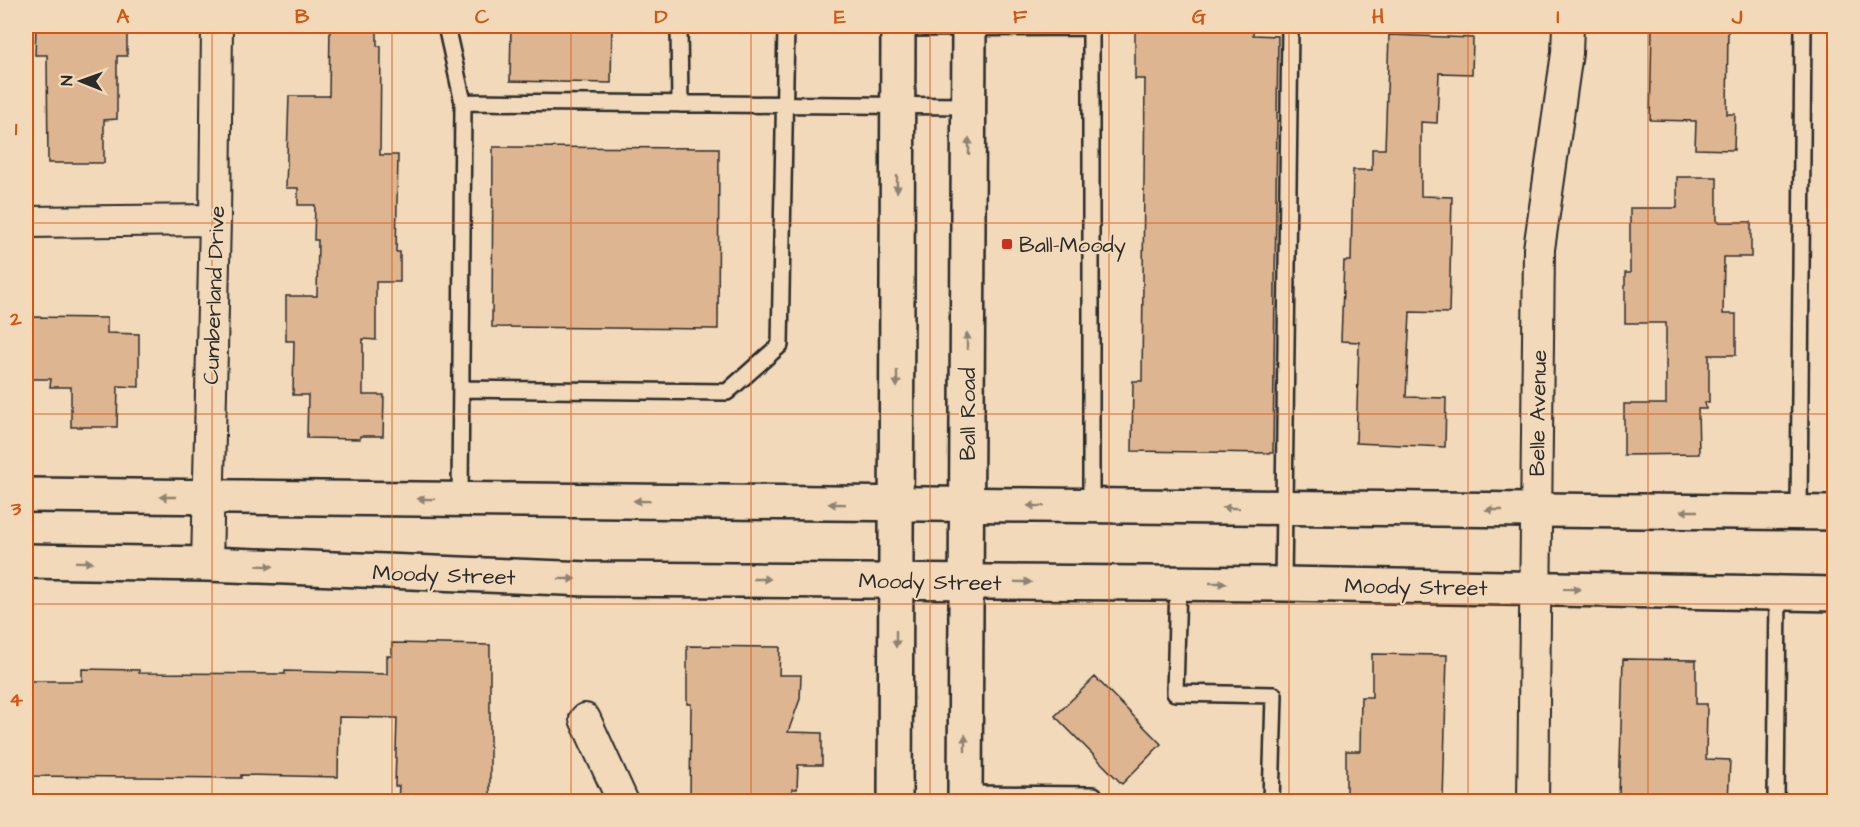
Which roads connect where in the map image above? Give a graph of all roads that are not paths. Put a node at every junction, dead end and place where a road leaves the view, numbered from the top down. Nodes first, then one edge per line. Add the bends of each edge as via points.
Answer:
1 (217, 26) edge
2 (446, 26) edge
3 (679, 26) edge
4 (786, 26) edge
5 (1091, 26) edge
6 (1290, 26) edge
7 (1568, 26) edge
8 (1803, 26) edge
9 (898, 27) edge
10 (969, 27) edge
11 (463, 102) junction
12 (680, 104) junction
13 (786, 104) junction
14 (897, 105) junction
15 (969, 106) junction
16 (215, 220) junction
17 (26, 222) edge
18 (462, 389) junction
19 (26, 495) edge
20 (207, 497) junction
21 (460, 499) junction
22 (896, 504) junction
23 (966, 505) junction
24 (1091, 506) junction
25 (1284, 508) junction
26 (1536, 510) junction
27 (1815, 513) edge
28 (26, 561) edge
29 (207, 564) junction
30 (896, 580) junction
31 (965, 581) junction
32 (1178, 583) junction
33 (1283, 584) junction
34 (1535, 588) junction
35 (1778, 593) junction
36 (1822, 594) edge
37 (585, 719) dead end
38 (965, 798) edge
39 (623, 801) edge
40 (895, 801) edge
41 (1094, 801) edge
42 (1271, 801) edge
43 (1533, 801) edge
44 (1776, 801) edge

1 - 16 street, Cumberland Drive
2 - 11 lane
3 - 12 lane
4 - 13 lane
5 - 10 lane
5 - 24 lane
6 - 25 lane
7 - 26 street, Belle Avenue via 1539,249
8 - 27 lane
9 - 10 lane
9 - 14 main road
10 - 15 main road, Ball Road
11 - 12 lane
11 - 18 lane
12 - 13 lane
13 - 14 lane
13 - 18 lane via 780,345 727,392
14 - 15 lane
14 -> 22 main road
23 -> 15 main road, Ball Road
16 - 17 street
16 - 20 street, Cumberland Drive
18 - 21 lane
20 -> 19 main road
21 -> 20 main road
20 - 29 street, Cumberland Drive
22 -> 21 main road
22 - 23 main road
22 - 30 main road
24 -> 23 main road
23 - 31 main road, Ball Road
25 -> 24 main road
26 -> 25 main road
25 - 33 lane
27 -> 26 main road
26 - 34 street, Belle Avenue
28 -> 29 main road, Moody Street
29 -> 30 main road, Moody Street via 509,577
30 - 31 main road, Moody Street
30 -> 40 main road
31 -> 32 main road, Moody Street
38 -> 31 main road, Ball Road
32 -> 33 main road, Moody Street
32 - 42 lane via 1175,693 1274,695
33 - 34 main road, Moody Street
34 -> 35 main road, Moody Street
34 - 43 street, Belle Avenue
35 - 36 main road, Moody Street
35 - 44 lane
37 - 39 street
38 - 41 lane via 1094,795

